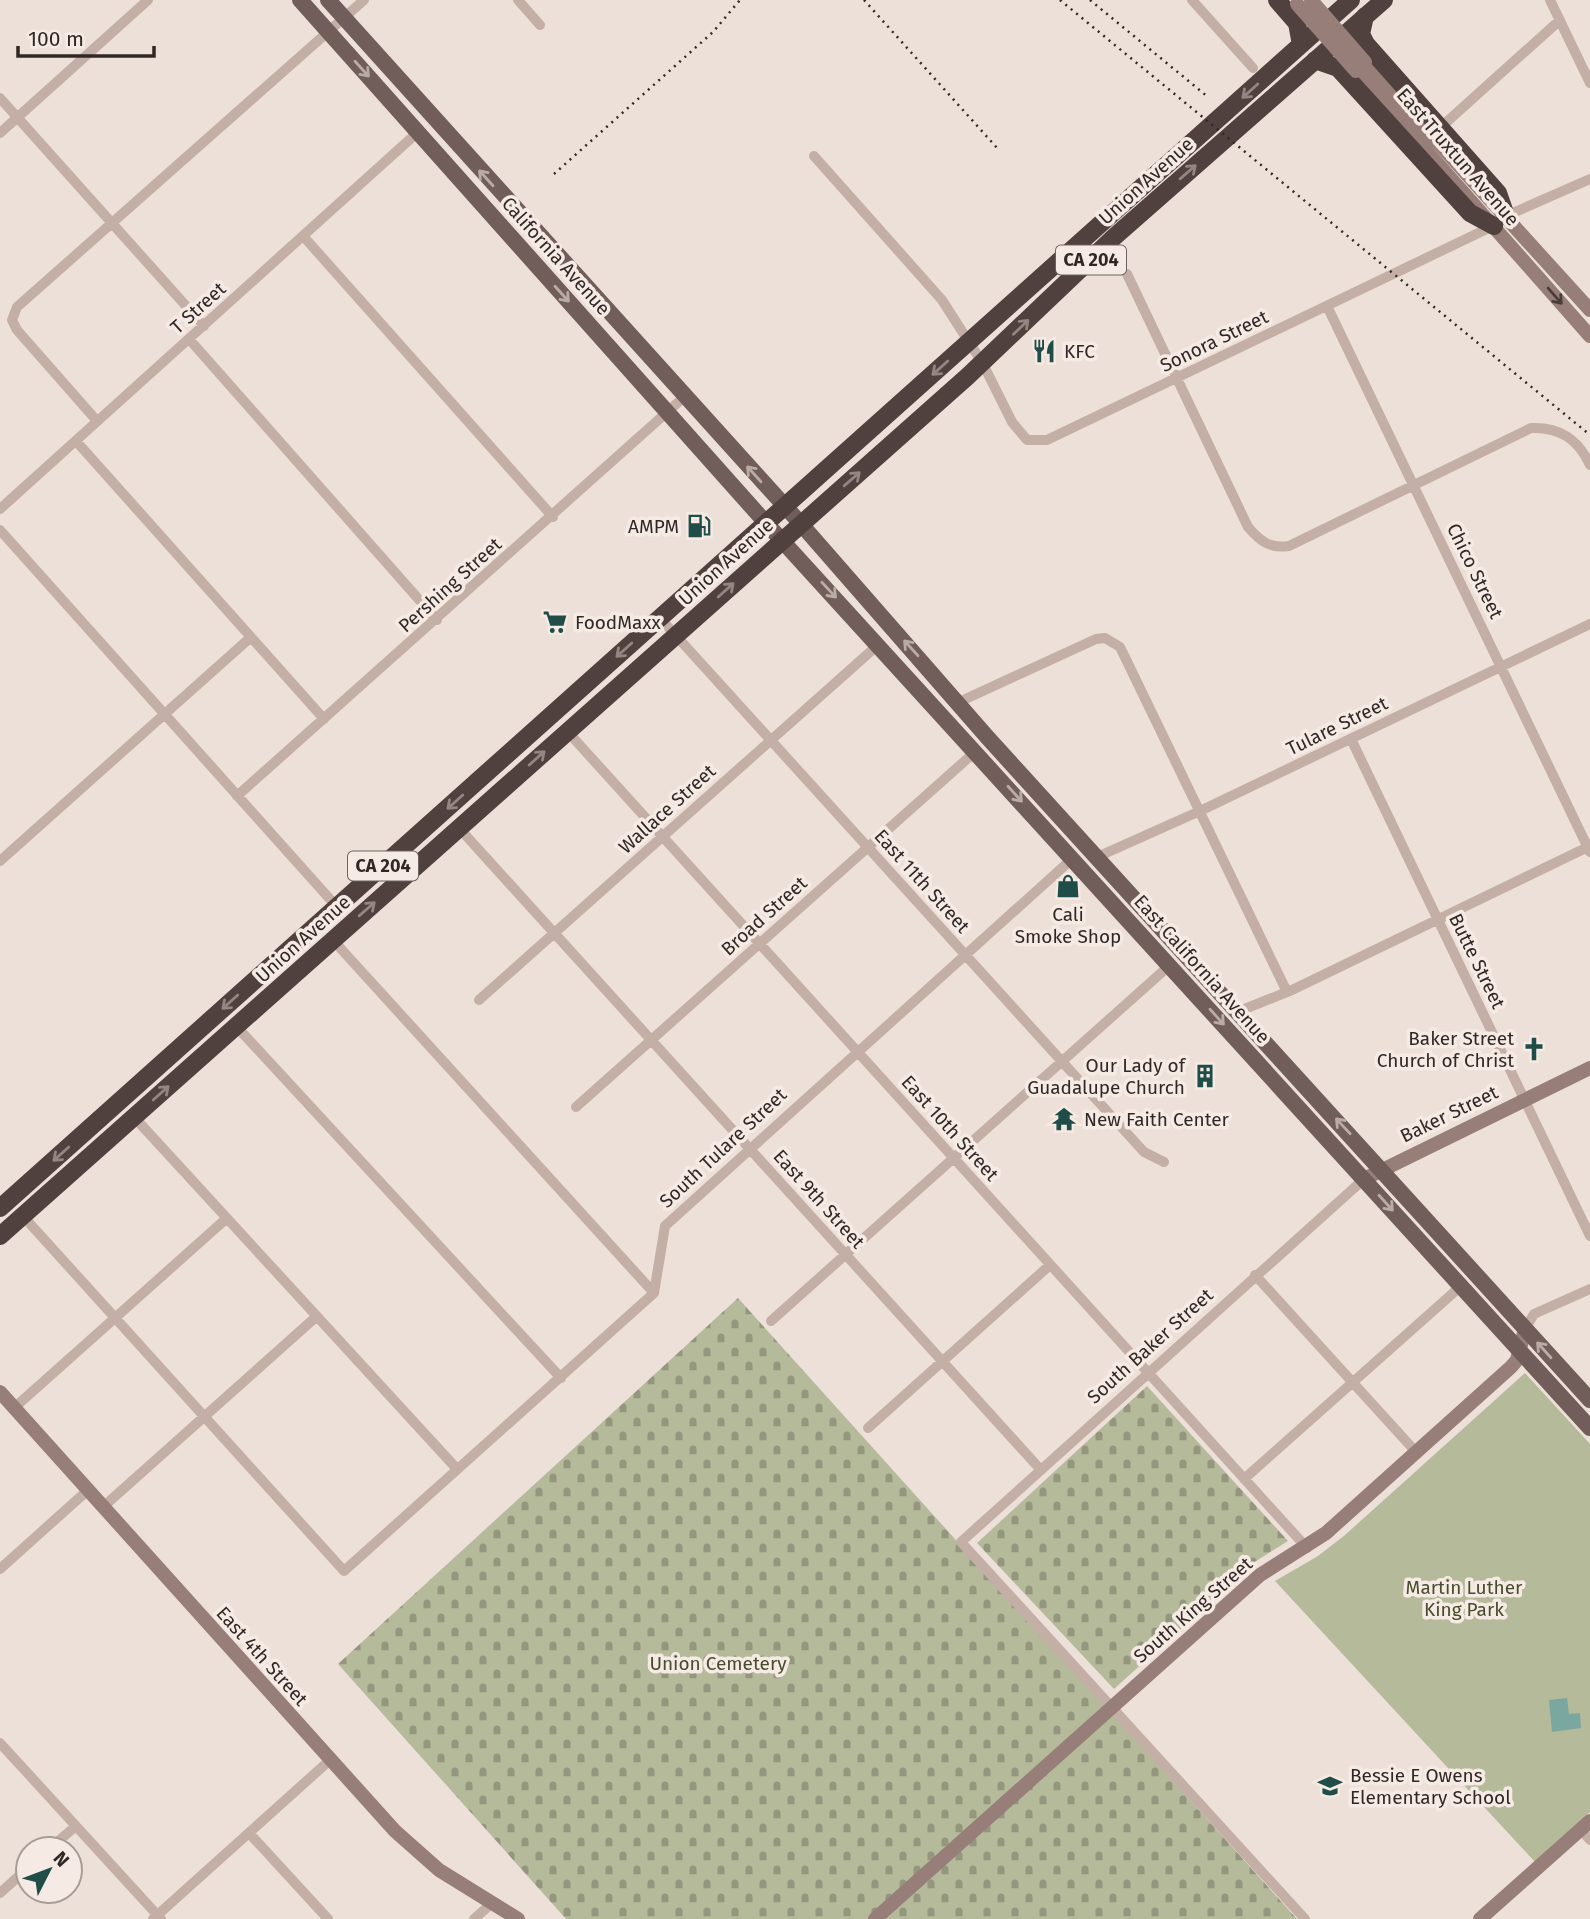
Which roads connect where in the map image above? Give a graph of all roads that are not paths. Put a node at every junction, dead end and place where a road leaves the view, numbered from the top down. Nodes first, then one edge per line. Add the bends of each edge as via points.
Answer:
1 (148, 0) edge
2 (300, 0) edge
3 (328, 0) edge
4 (364, 0) edge
5 (518, 0) edge
6 (1192, 0) edge
7 (1277, 0) edge
8 (1322, 0) edge
9 (1349, 0) edge
10 (1384, 0) edge
11 (1550, 0) edge
12 (1299, 7) edge
13 (1365, 16) junction
14 (344, 18) junction
15 (1560, 20) junction
16 (540, 25) dead end
17 (329, 32) junction
18 (1301, 45) junction
19 (1315, 60) junction
20 (1356, 61) junction
21 (1253, 68) dead end
22 (1590, 83) edge
23 (0, 98) edge
24 (17, 117) junction
25 (1440, 128) junction
26 (0, 132) edge
27 (418, 132) junction
28 (464, 153) junction
29 (814, 156) dead end
30 (1590, 179) edge
31 (496, 220) junction
32 (1500, 221) junction
33 (114, 225) junction
34 (304, 237) junction
35 (554, 253) junction
36 (1127, 274) dead end
37 (1327, 306) junction
38 (1590, 310) edge
39 (204, 326) junction
40 (1590, 336) edge
41 (189, 340) junction
42 (969, 342) junction
43 (983, 364) junction
44 (1177, 378) junction
45 (684, 397) junction
46 (667, 412) junction
47 (97, 421) junction
48 (76, 441) junction
49 (1590, 465) edge
50 (1414, 486) junction
51 (785, 507) junction
52 (0, 509) edge
53 (553, 517) junction
54 (766, 523) junction
55 (801, 524) junction
56 (0, 530) edge
57 (782, 540) junction
58 (660, 618) junction
59 (437, 620) junction
60 (1590, 624) edge
61 (676, 635) junction
62 (251, 637) junction
63 (879, 644) junction
64 (1501, 667) junction
65 (902, 669) junction
66 (959, 702) junction
67 (164, 714) junction
68 (324, 719) junction
69 (567, 731) junction
70 (1351, 739) junction
71 (771, 740) junction
72 (976, 751) junction
73 (1034, 788) junction
74 (237, 796) junction
75 (1200, 811) junction
76 (1037, 818) junction
77 (459, 828) junction
78 (663, 837) junction
79 (868, 847) junction
80 (1589, 848) edge
81 (1097, 857) junction
82 (1073, 858) junction
83 (0, 861) edge
84 (337, 907) junction
85 (1437, 919) junction
86 (555, 933) junction
87 (332, 939) junction
88 (760, 944) junction
89 (965, 954) junction
90 (1170, 965) junction
91 (280, 986) junction
92 (1287, 992) junction
93 (1226, 999) junction
94 (479, 1000) dead end
95 (1237, 1012) junction
96 (236, 1026) junction
97 (652, 1040) junction
98 (856, 1051) junction
99 (1062, 1061) junction
100 (1590, 1068) edge
101 (1524, 1100) junction
102 (576, 1107) dead end
103 (134, 1117) junction
104 (749, 1147) junction
105 (953, 1158) junction
106 (1164, 1162) dead end
107 (1382, 1168) junction
108 (1364, 1179) junction
109 (0, 1208) edge
110 (23, 1216) junction
111 (227, 1218) junction
112 (0, 1236) edge
113 (1590, 1236) edge
114 (846, 1254) junction
115 (1050, 1265) junction
116 (1255, 1275) junction
117 (1461, 1286) junction
118 (1590, 1289) edge
119 (654, 1293) junction
120 (317, 1316) junction
121 (115, 1318) junction
122 (771, 1321) dead end
123 (1525, 1329) junction
124 (1520, 1350) junction
125 (943, 1361) junction
126 (1147, 1372) junction
127 (561, 1378) junction
128 (1353, 1382) junction
129 (0, 1392) edge
130 (1590, 1400) edge
131 (14, 1408) junction
132 (204, 1417) junction
133 (1590, 1428) edge
134 (868, 1429) dead end
135 (1416, 1452) junction
136 (457, 1469) junction
137 (1040, 1469) junction
138 (1244, 1479) junction
139 (88, 1490) junction
140 (103, 1507) junction
141 (1307, 1548) junction
142 (0, 1569) edge
143 (1112, 1707) junction
144 (0, 1742) edge
145 (330, 1760) junction
146 (76, 1826) junction
147 (1587, 1830) edge
148 (249, 1833) junction
149 (66, 1835) edge
150 (14, 1880) edge
151 (0, 1893) edge
152 (491, 1904) junction
153 (157, 1918) edge
154 (1482, 1918) edge
155 (328, 1919) edge
156 (474, 1919) edge
157 (518, 1919) edge
158 (875, 1919) edge
159 (1305, 1919) edge

1 - 24 street
2 - 17 main road, California Avenue
3 - 14 main road, California Avenue
4 - 14 street
5 - 16 street
6 - 21 street
7 - 12 highway
8 - 12 highway
9 - 18 highway, Union Avenue / CA 204
10 - 13 highway, Union Avenue / CA 204
11 - 15 street
12 - 18 highway
12 - 20 street, East Truxtun Avenue, bridge
13 - 19 highway, Union Avenue / CA 204
13 - 20 highway
14 - 17 street
14 - 28 main road, California Avenue
15 - 22 street
15 - 25 street
17 -> 27 main road, California Avenue
17 - 33 street
18 -> 42 highway, Union Avenue / CA 204
19 - 20 highway
43 -> 19 highway, Union Avenue / CA 204 via 1113,238
20 - 25 highway
20 - 32 street, East Truxtun Avenue
20 - 32 street, East Truxtun Avenue via 1453,179
20 - 32 highway via 1470,214
23 - 24 street
24 - 26 street
24 - 33 street
25 - 32 highway via 1498,193
27 - 28 main road via 428,128 450,148
27 - 31 main road, California Avenue
27 - 34 street, T Street
35 -> 28 main road, California Avenue
29 - 42 street via 942,300
30 - 32 street, Sonora Street
31 - 35 main road via 513,225 544,256
31 -> 46 main road, California Avenue
32 - 37 street, Sonora Street
32 - 38 street
32 -> 40 street, East Truxtun Avenue
33 - 39 street
33 - 47 street via 17,307 12,320
34 - 39 street, T Street
34 - 53 street
35 - 45 main road, California Avenue
36 - 44 street
37 - 44 street, Sonora Street
37 - 50 street, Chico Street
39 - 41 street, T Street
41 - 47 street, T Street
41 - 59 street
42 - 43 street
42 -> 51 highway, Union Avenue / CA 204
43 - 44 street, Sonora Street via 1012,422 1027,440 1047,440
55 -> 43 highway, Union Avenue / CA 204
44 - 50 street via 1248,527 1263,543 1289,546
45 - 46 street, Pershing Street
51 -> 45 main road, California Avenue
46 - 53 street, Pershing Street
46 - 54 main road, California Avenue
47 - 48 street, T Street
48 - 52 street, T Street
48 - 62 street
49 - 50 street via 1567,435 1531,428
50 - 64 street, Chico Street
51 - 54 highway, Union Avenue / CA 204
51 - 55 main road, California Avenue
53 - 59 street, Pershing Street
54 - 57 main road, California Avenue
54 - 58 highway, Union Avenue / CA 204
55 - 57 highway, Union Avenue / CA 204
66 -> 55 main road, East California Avenue
56 - 67 street
61 -> 57 highway, Union Avenue / CA 204
57 -> 63 main road, East California Avenue
58 - 61 street, East 11th Street
58 -> 84 highway, Union Avenue / CA 204
59 - 68 street, Pershing Street
60 - 64 street, Tulare Street
61 - 69 highway, Union Avenue / CA 204
61 - 71 street, East 11th Street
62 - 67 street
62 - 68 street
63 - 65 main road, East California Avenue
63 - 71 street, Wallace Street
64 - 70 street, Tulare Street
64 - 80 street, Chico Street
65 - 66 main road via 918,673 950,706
65 - 72 main road, East California Avenue
66 - 73 main road, East California Avenue
66 - 75 street via 1105,638 1120,647
67 - 74 street
67 - 83 street
68 - 74 street, Pershing Street
77 -> 69 highway, Union Avenue / CA 204
69 - 78 street, East 10th Street
70 - 75 street, Tulare Street
70 - 85 street, Butte Street
71 - 78 street, Wallace Street
71 - 79 street, East 11th Street
72 - 73 main road via 986,750
72 -> 76 main road, East California Avenue
72 - 79 street, Broad Street
73 - 81 main road, East California Avenue
74 - 84 street
75 - 81 street, Tulare Street
75 - 92 street
76 - 81 main road via 1085,856
76 - 82 main road, East California Avenue
77 - 86 street, East 9th Street
87 -> 77 highway, Union Avenue / CA 204
78 - 86 street, Wallace Street
78 - 88 street, East 10th Street
79 - 88 street, Broad Street
79 - 89 street, East 11th Street
80 - 85 street
81 - 93 main road, East California Avenue
82 - 89 street, South Tulare Street
82 - 90 main road, East California Avenue
84 - 91 highway via 334,923 287,967
84 -> 109 highway, Union Avenue / CA 204
85 - 92 street
85 - 101 street, Butte Street
86 - 94 street, Wallace Street
86 - 97 street, East 9th Street
87 - 91 highway, Union Avenue / CA 204
87 - 119 street
88 - 97 street, Broad Street
88 - 98 street, East 10th Street
89 - 98 street, South Tulare Street
89 - 99 street, East 11th Street
90 - 93 main road via 1178,963
90 - 99 street
90 -> 108 main road, East California Avenue
91 - 96 highway, Union Avenue / CA 204
92 - 95 street
93 - 95 main road, East California Avenue
107 -> 95 main road, East California Avenue
103 -> 96 highway, Union Avenue / CA 204
96 - 127 street
97 - 102 street, Broad Street
97 - 104 street, East 9th Street
98 - 104 street, South Tulare Street
98 - 105 street, East 10th Street
99 - 105 street
99 - 106 street, East 11th Street via 1144,1152
100 - 101 street, Baker Street
101 - 107 street, Baker Street
101 - 113 street, Butte Street
103 - 110 highway, Union Avenue / CA 204
103 - 111 street
104 - 114 street, East 9th Street
104 - 119 street, South Tulare Street via 665,1226
105 - 114 street
105 - 115 street, East 10th Street
107 - 108 street, Baker Street
107 - 123 main road, East California Avenue
108 - 116 street, South Baker Street
108 -> 117 main road, East California Avenue
110 - 112 highway, Union Avenue / CA 204
110 - 121 street
111 - 120 street
111 - 121 street
114 - 122 street
114 - 125 street, East 9th Street
115 - 125 street
115 - 126 street, East 10th Street
116 - 126 street, South Baker Street
116 - 128 street
117 - 124 main road, East California Avenue
117 - 128 street
118 - 123 street via 1534,1314
119 - 127 street
120 - 132 street
120 - 136 street
121 - 131 street
121 - 132 street
123 - 124 street, South King Street
130 -> 123 main road, East California Avenue
124 - 133 main road, East California Avenue
124 - 135 street, South King Street via 1511,1367
125 - 134 street
125 - 137 street, East 9th Street
126 - 137 street, South Baker Street
126 - 138 street, East 10th Street
127 - 136 street
128 - 135 street
128 - 138 street
129 - 131 street, East 4th Street
131 - 139 street, East 4th Street
132 - 136 street via 344,1571
132 - 140 street
135 - 141 street, South King Street
137 - 143 street, South Baker Street via 961,1542
138 - 141 street, East 10th Street
139 - 140 street, East 4th Street
139 - 142 street
140 - 145 street, East 4th Street
141 - 143 street, South King Street via 1261,1575
143 - 158 street, South King Street
143 - 159 street
144 - 146 street
145 - 148 street
145 - 152 street, East 4th Street via 416,1851
146 - 149 street
146 - 153 street
147 - 154 street
148 - 153 street
148 - 155 street
150 - 151 street
152 - 156 street
152 - 157 street, East 4th Street

